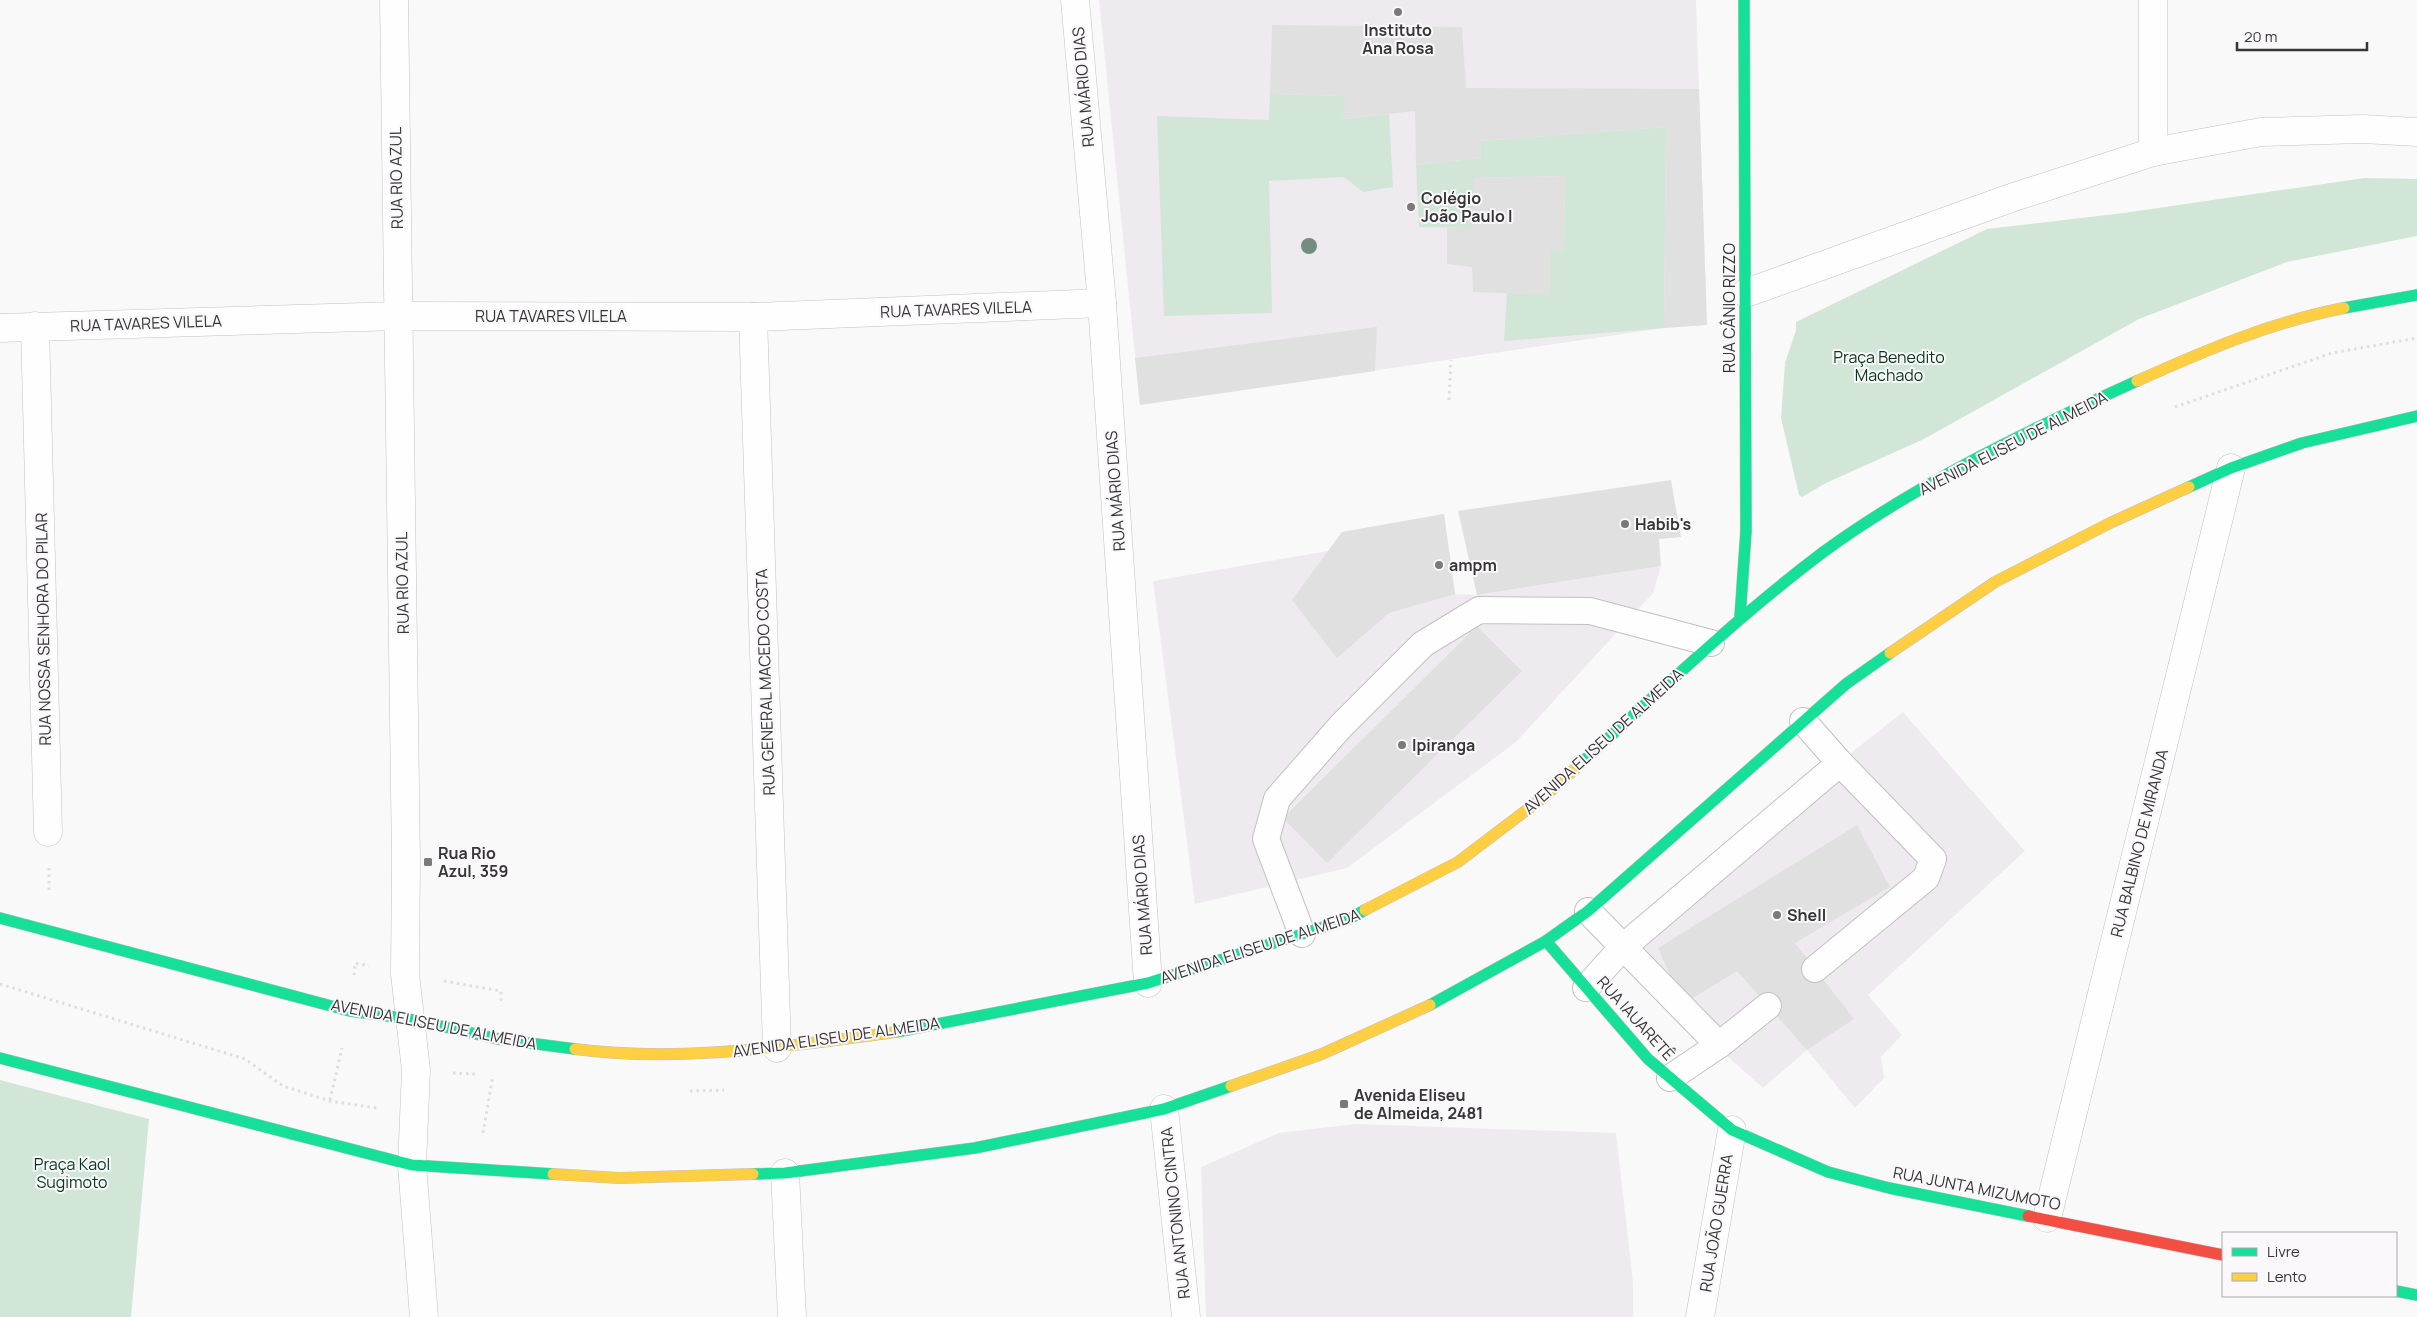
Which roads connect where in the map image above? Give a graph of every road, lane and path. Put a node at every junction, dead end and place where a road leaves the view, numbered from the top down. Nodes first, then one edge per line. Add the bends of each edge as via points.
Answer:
1 (394, 0) edge
2 (1075, 0) edge
3 (1744, 0) edge
4 (2153, 0) edge
5 (2417, 132) edge
6 (2153, 152) junction
7 (1746, 293) junction
8 (2417, 296) edge
9 (1102, 303) junction
10 (398, 316) junction
11 (753, 316) junction
12 (35, 326) junction
13 (0, 328) edge
14 (1451, 360) dead end
15 (1450, 400) dead end
16 (2417, 416) edge
17 (2230, 468) junction
18 (1740, 617) junction
19 (1710, 643) junction
20 (1803, 722) junction
21 (1840, 763) junction
22 (48, 832) joint
23 (1588, 910) junction
24 (0, 918) edge
25 (50, 931) junction
26 (1302, 934) junction
27 (1546, 941) junction
28 (1622, 948) junction
29 (1815, 969) dead end
30 (1148, 983) junction
31 (1586, 988) junction
32 (1768, 1006) dead end
33 (410, 1019) junction
34 (1719, 1045) junction
35 (777, 1048) junction
36 (0, 1058) edge
37 (1670, 1078) junction
38 (1164, 1110) junction
39 (1732, 1130) junction
40 (412, 1165) junction
41 (785, 1173) junction
42 (2048, 1218) junction
43 (2222, 1255) edge
44 (2397, 1291) edge
45 (2417, 1295) edge
46 (424, 1317) edge
47 (792, 1317) edge
48 (1186, 1317) edge
49 (1700, 1317) edge

1 - 10 street, RUA RIO AZUL
2 - 9 street, RUA MÁRIO DIAS
3 - 7 main road, RUA CÂNIO RIZZO
4 - 6 street
5 - 6 street via 2363,129 2261,132
6 - 7 street via 2010,198
7 - 18 main road, RUA CÂNIO RIZZO via 1746,531
8 - 18 main road, AVENIDA ELISEU DE ALMEIDA via 2324,312 2222,343 2104,396 1938,478 1824,552
9 - 11 street, RUA TAVARES VILELA
9 - 30 street, RUA MÁRIO DIAS
10 - 11 street, RUA TAVARES VILELA
10 - 12 street, RUA TAVARES VILELA
10 - 33 street, RUA RIO AZUL via 405,974
11 - 35 street, RUA GENERAL MACEDO COSTA
12 - 13 street, RUA TAVARES VILELA
12 - 22 street, RUA NOSSA SENHORA DO PILAR
14 - 15 path
16 - 17 main road via 2302,443
17 - 20 main road via 2110,523 1995,582 1846,684
17 - 42 street, RUA BALBINO DE MIRANDA
18 - 19 main road, AVENIDA ELISEU DE ALMEIDA
19 - 26 main road, AVENIDA ELISEU DE ALMEIDA via 1545,796 1458,862 1349,919
19 - 26 lane via 1590,610 1479,610 1423,644 1341,726 1277,799 1266,839
20 - 21 lane
20 - 23 main road
21 - 28 lane
21 - 29 lane via 1932,859 1926,878
22 - 25 path
23 - 27 main road
23 - 28 lane
24 - 25 main road, AVENIDA ELISEU DE ALMEIDA
25 - 33 main road, AVENIDA ELISEU DE ALMEIDA via 350,1011
26 - 30 main road, AVENIDA ELISEU DE ALMEIDA
27 - 31 main road, RUA IAUARETÊ
27 - 38 main road via 1432,1004 1322,1054
28 - 31 lane
28 - 34 lane
30 - 35 main road, AVENIDA ELISEU DE ALMEIDA via 904,1031
31 - 37 main road, RUA IAUARETÊ via 1648,1059
32 - 34 lane
33 - 35 main road, AVENIDA ELISEU DE ALMEIDA via 498,1039 583,1050 645,1054
33 - 40 street, RUA RIO AZUL via 416,1070
34 - 37 lane
36 - 40 main road
37 - 39 main road, RUA IAUARETÊ
38 - 41 main road via 975,1148
38 - 48 street, RUA ANTONINO CINTRA
39 - 42 main road, RUA JUNTA MIZUMOTO via 1828,1172 1889,1188
39 - 49 street, RUA JOÃO GUERRA
40 - 41 main road via 619,1178
40 - 46 street
41 - 47 street
42 - 43 main road, RUA JUNTA MIZUMOTO
44 - 45 main road

